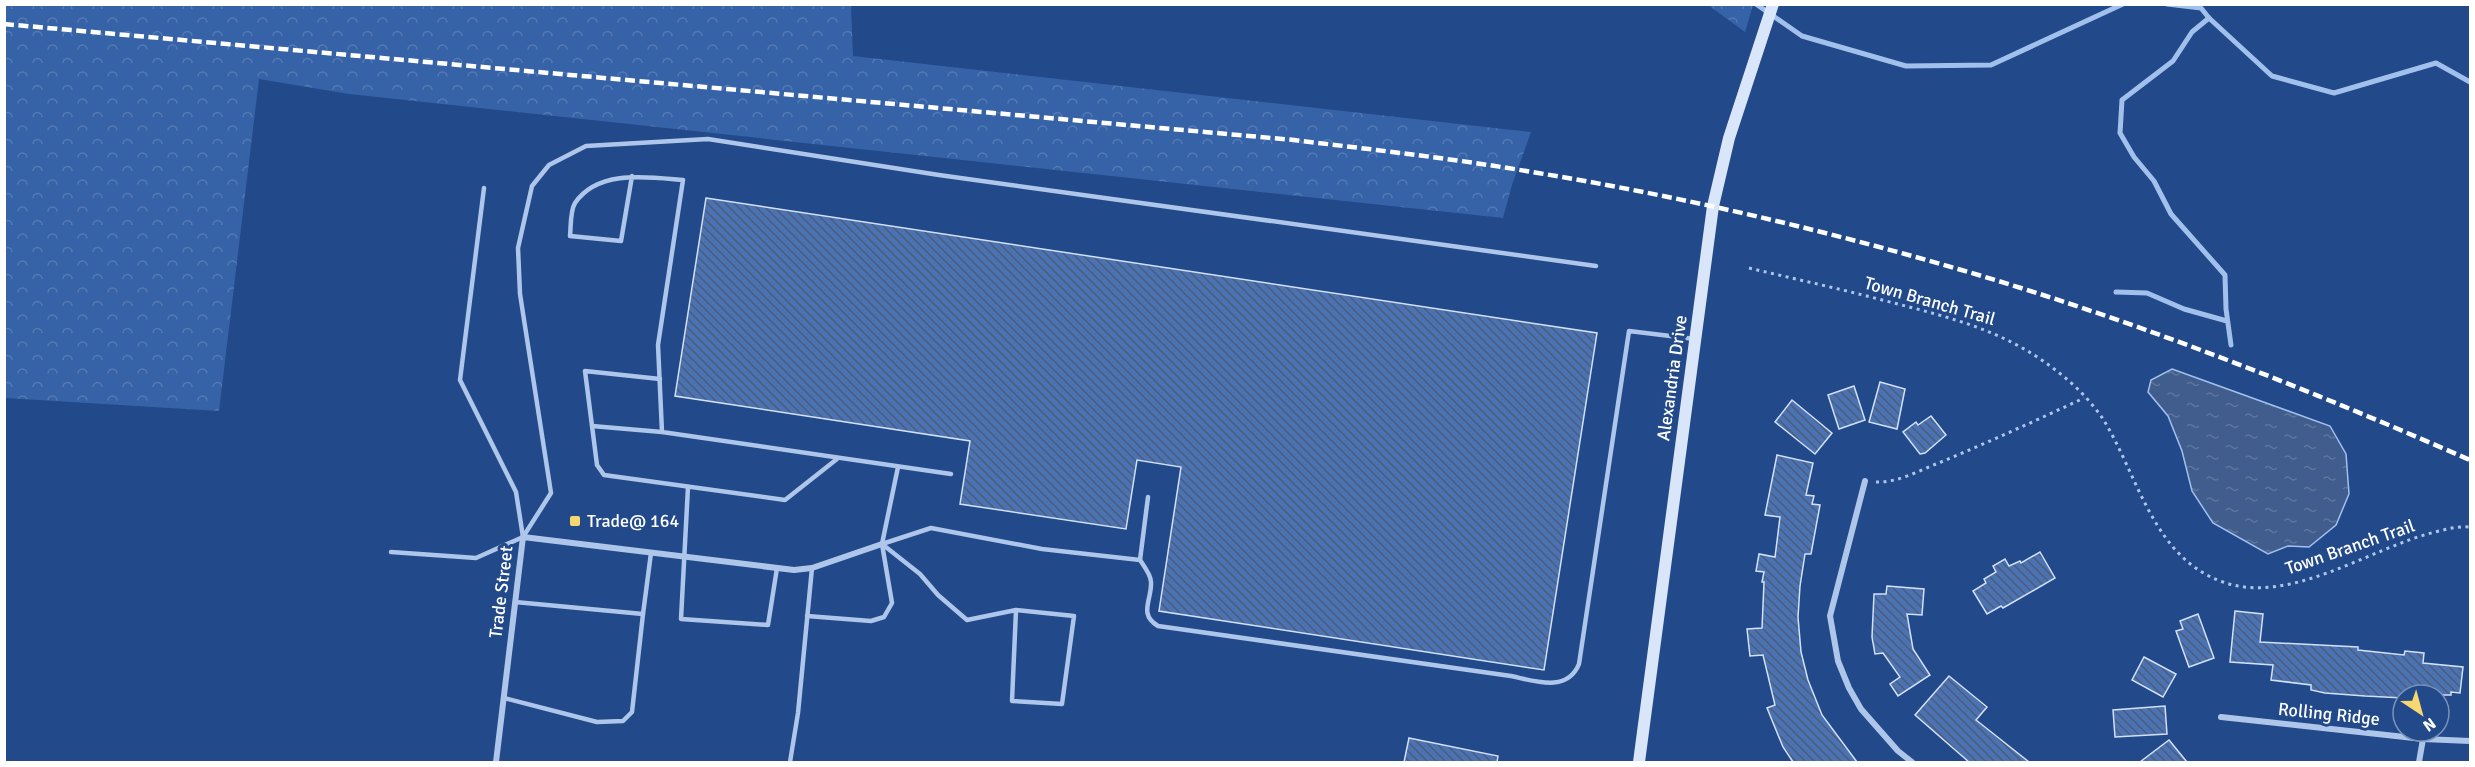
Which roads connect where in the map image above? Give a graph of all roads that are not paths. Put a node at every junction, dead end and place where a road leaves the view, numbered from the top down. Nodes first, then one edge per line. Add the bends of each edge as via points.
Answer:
1 (1773, 4) edge
2 (632, 176) junction
3 (484, 188) dead end
4 (1596, 266) dead end
5 (1695, 339) junction
6 (660, 379) junction
7 (592, 426) junction
8 (662, 432) junction
9 (837, 459) junction
10 (898, 467) junction
11 (951, 474) dead end
12 (1865, 481) road end
13 (688, 487) junction
14 (1148, 497) dead end
15 (523, 537) junction
16 (882, 544) junction
17 (391, 552) dead end
18 (651, 553) junction
19 (684, 557) junction
20 (1140, 560) junction
21 (777, 568) junction
22 (812, 568) junction
23 (515, 602) junction
24 (1016, 610) junction
25 (643, 614) junction
26 (807, 616) junction
27 (504, 698) junction
28 (2221, 717) dead end
29 (2391, 736) edge
30 (2451, 740) edge
31 (2470, 741) edge
32 (2422, 743) edge
33 (496, 762) edge
34 (790, 762) edge
35 (1639, 762) edge
36 (1912, 762) edge
37 (2419, 762) edge

1 - 5 street, Alexandria Drive via 1729,138 1713,206
2 - 2 lane via 594,185 574,205 570,236 621,241
2 - 6 lane via 683,180 658,345
3 - 15 lane via 460,380 516,492
4 - 15 lane via 708,139 586,146 549,165 532,186 518,248 520,294 552,493
5 - 20 lane via 1629,331 1579,664 1567,679 1550,684 1158,626 1147,613 1152,580
5 - 35 street, Alexandria Drive
6 - 7 lane via 585,371
6 - 8 lane
7 - 8 lane
7 - 13 lane via 597,465 604,475
8 - 9 lane
9 - 10 lane
9 - 13 lane via 785,500
10 - 11 lane
10 - 16 lane
12 - 36 street via 1830,616 1838,661 1861,710
13 - 19 lane
14 - 20 lane
15 - 17 lane via 476,558
15 - 18 street, Trade Street
15 - 23 street, Trade Street
16 - 20 lane via 931,528 1041,549
16 - 22 street, Trade Street
16 - 24 lane via 921,574 967,620
16 - 26 lane via 892,603 884,617 871,621
18 - 19 street, Trade Street
18 - 25 lane
19 - 21 street, Trade Street
19 - 21 lane via 681,618 768,625
21 - 22 street, Trade Street
22 - 26 lane
23 - 25 lane
23 - 27 street, Trade Street
24 - 24 lane via 1074,616 1062,704 1012,701
25 - 27 lane via 632,712 623,721 597,722
26 - 34 lane
27 - 33 street, Trade Street
28 - 29 street, Rolling Ridge
30 - 31 street, Rolling Ridge
32 - 37 street

